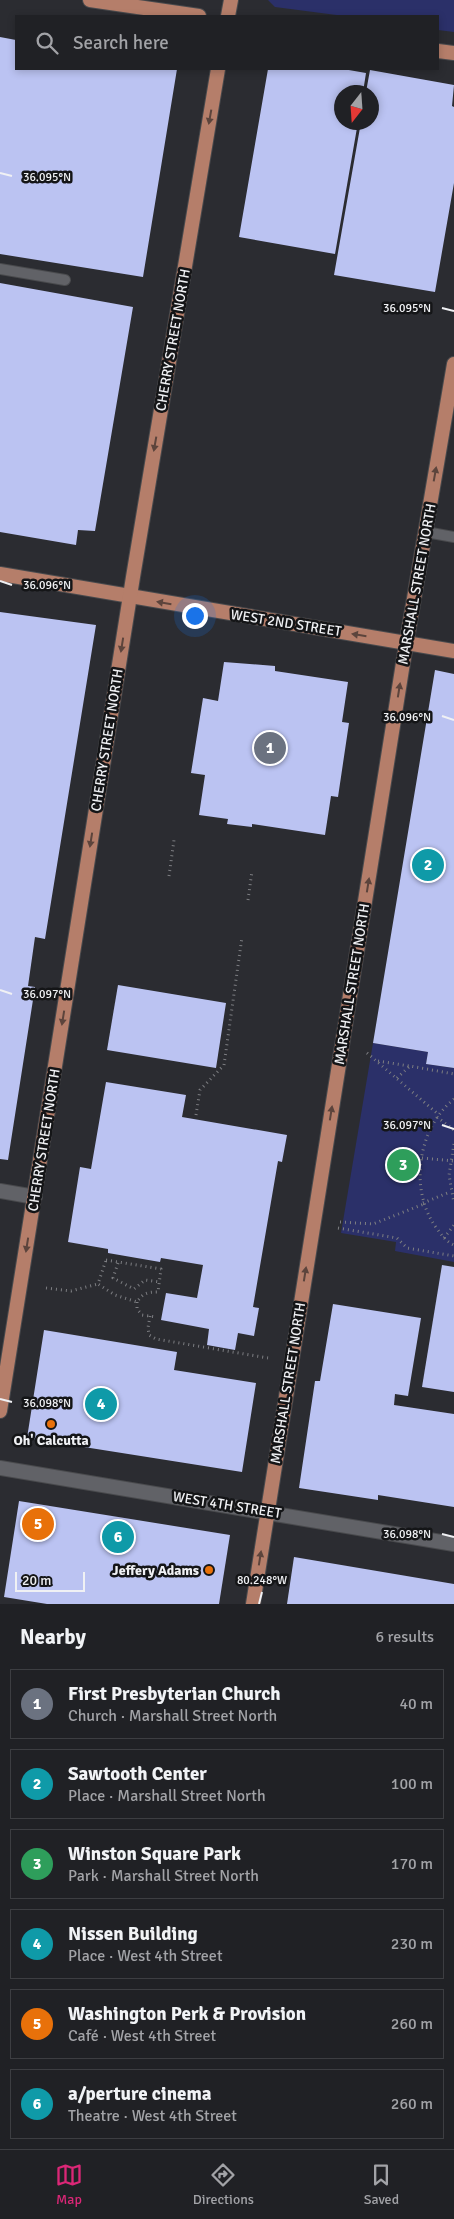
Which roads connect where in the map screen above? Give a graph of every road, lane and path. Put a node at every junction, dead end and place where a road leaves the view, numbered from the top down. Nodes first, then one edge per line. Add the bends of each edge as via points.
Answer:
1 (90, 0) edge
2 (232, 0) edge
3 (192, 15) edge
4 (228, 15) edge
5 (439, 51) edge
6 (454, 53) edge
7 (218, 70) edge
8 (0, 269) edge
9 (65, 280) dead end
10 (454, 370) edge
11 (426, 532) junction
12 (454, 537) edge
13 (0, 574) edge
14 (130, 597) junction
15 (407, 643) junction
16 (454, 651) edge
17 (174, 840) dead end
18 (252, 871) dead end
19 (169, 876) dead end
20 (248, 900) dead end
21 (242, 937) dead end
22 (368, 1053) dead end
23 (376, 1061) junction
24 (410, 1066) junction
25 (454, 1074) edge
26 (397, 1078) junction
27 (454, 1099) edge
28 (196, 1115) dead end
29 (437, 1116) junction
30 (454, 1130) edge
31 (454, 1144) edge
32 (422, 1158) junction
33 (452, 1161) edge
34 (0, 1191) edge
35 (450, 1192) junction
36 (35, 1197) junction
37 (423, 1203) junction
38 (454, 1203) edge
39 (340, 1222) dead end
40 (454, 1225) edge
41 (338, 1228) dead end
42 (444, 1238) junction
43 (454, 1245) edge
44 (454, 1256) edge
45 (118, 1263) junction
46 (160, 1282) junction
47 (98, 1284) junction
48 (46, 1288) dead end
49 (137, 1302) junction
50 (150, 1316) junction
51 (156, 1317) dead end
52 (268, 1358) dead end
53 (0, 1411) edge
54 (0, 1468) edge
55 (267, 1512) junction
56 (454, 1544) edge
57 (253, 1604) edge

1 - 3 main road
2 - 4 main road
5 - 6 main road
7 -> 14 main road, CHERRY STREET NORTH
8 - 9 lane
11 -> 10 main road, MARSHALL STREET NORTH
11 - 12 lane
11 - 15 main road, MARSHALL STREET NORTH
13 - 14 main road, WEST 2ND STREET
15 -> 14 main road, WEST 2ND STREET
14 -> 36 main road, CHERRY STREET NORTH
15 - 16 main road, WEST 2ND STREET
55 -> 15 main road, MARSHALL STREET NORTH
17 - 19 path
18 - 20 path
21 - 28 path via 224,1066 200,1090
22 - 23 path
23 - 24 path
23 - 26 path
24 - 25 path
24 - 26 path
26 - 29 path
27 - 29 path
29 - 30 path
29 - 32 path
31 - 33 path
32 - 33 path
32 - 37 path
33 - 35 path
34 - 36 main road
35 - 37 path
35 - 38 path
36 -> 53 main road, CHERRY STREET NORTH
37 - 39 path via 373,1224
37 - 42 path
40 - 42 path
41 - 44 path via 397,1238 407,1248
42 - 43 path
45 - 46 path via 161,1269
45 - 46 path via 113,1278 122,1284 134,1289 145,1280
45 - 47 path via 106,1260
46 - 49 path via 158,1292 148,1292
47 - 48 path via 71,1291
47 - 49 path via 115,1295
49 - 50 path via 137,1309 142,1315
50 - 51 path
50 - 52 path via 148,1328 156,1339
54 - 55 main road, WEST 4TH STREET
55 - 56 main road, WEST 4TH STREET
57 -> 55 main road, MARSHALL STREET NORTH

